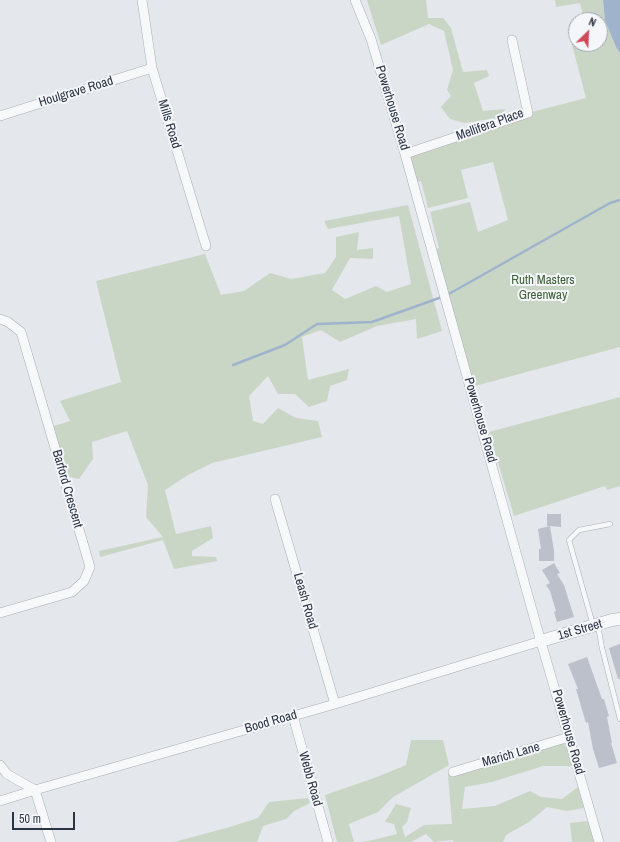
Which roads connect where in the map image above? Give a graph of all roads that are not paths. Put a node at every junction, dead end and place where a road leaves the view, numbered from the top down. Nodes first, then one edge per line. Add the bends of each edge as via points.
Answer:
1 (142, 0) edge
2 (355, 0) edge
3 (512, 40) dead end
4 (152, 68) junction
5 (0, 116) edge
6 (405, 154) junction
7 (206, 246) dead end
8 (0, 320) edge
9 (275, 498) dead end
10 (610, 524) dead end
11 (0, 613) edge
12 (620, 619) edge
13 (596, 625) junction
14 (541, 641) junction
15 (335, 704) junction
16 (293, 716) junction
17 (620, 719) edge
18 (569, 737) junction
19 (0, 766) edge
20 (453, 772) dead end
21 (36, 790) junction
22 (0, 801) edge
23 (51, 842) edge
24 (328, 842) edge
25 (599, 842) edge

1 - 4 street, Mills Road
2 - 6 street, Powerhouse Road via 371,39
3 - 6 street, Mellifera Place via 528,113
4 - 5 street, Houlgrave Road
4 - 7 street, Mills Road
6 - 14 street, Powerhouse Road
8 - 11 street, Barford Crescent via 8,322 21,332 90,567 84,582 72,592
9 - 15 street, Leash Road
10 - 13 lane via 579,530 569,540
12 - 13 street, 1st Street
13 - 14 street, 1st Street
13 - 17 lane
14 - 15 street, Bood Road
14 - 18 street, Powerhouse Road
15 - 16 street, Bood Road
16 - 21 street, Bood Road
16 - 24 street, Webb Road
18 - 20 street, Marich Lane
18 - 25 street, Powerhouse Road
19 - 21 street via 7,774
21 - 22 street, Bood Road
21 - 23 street

